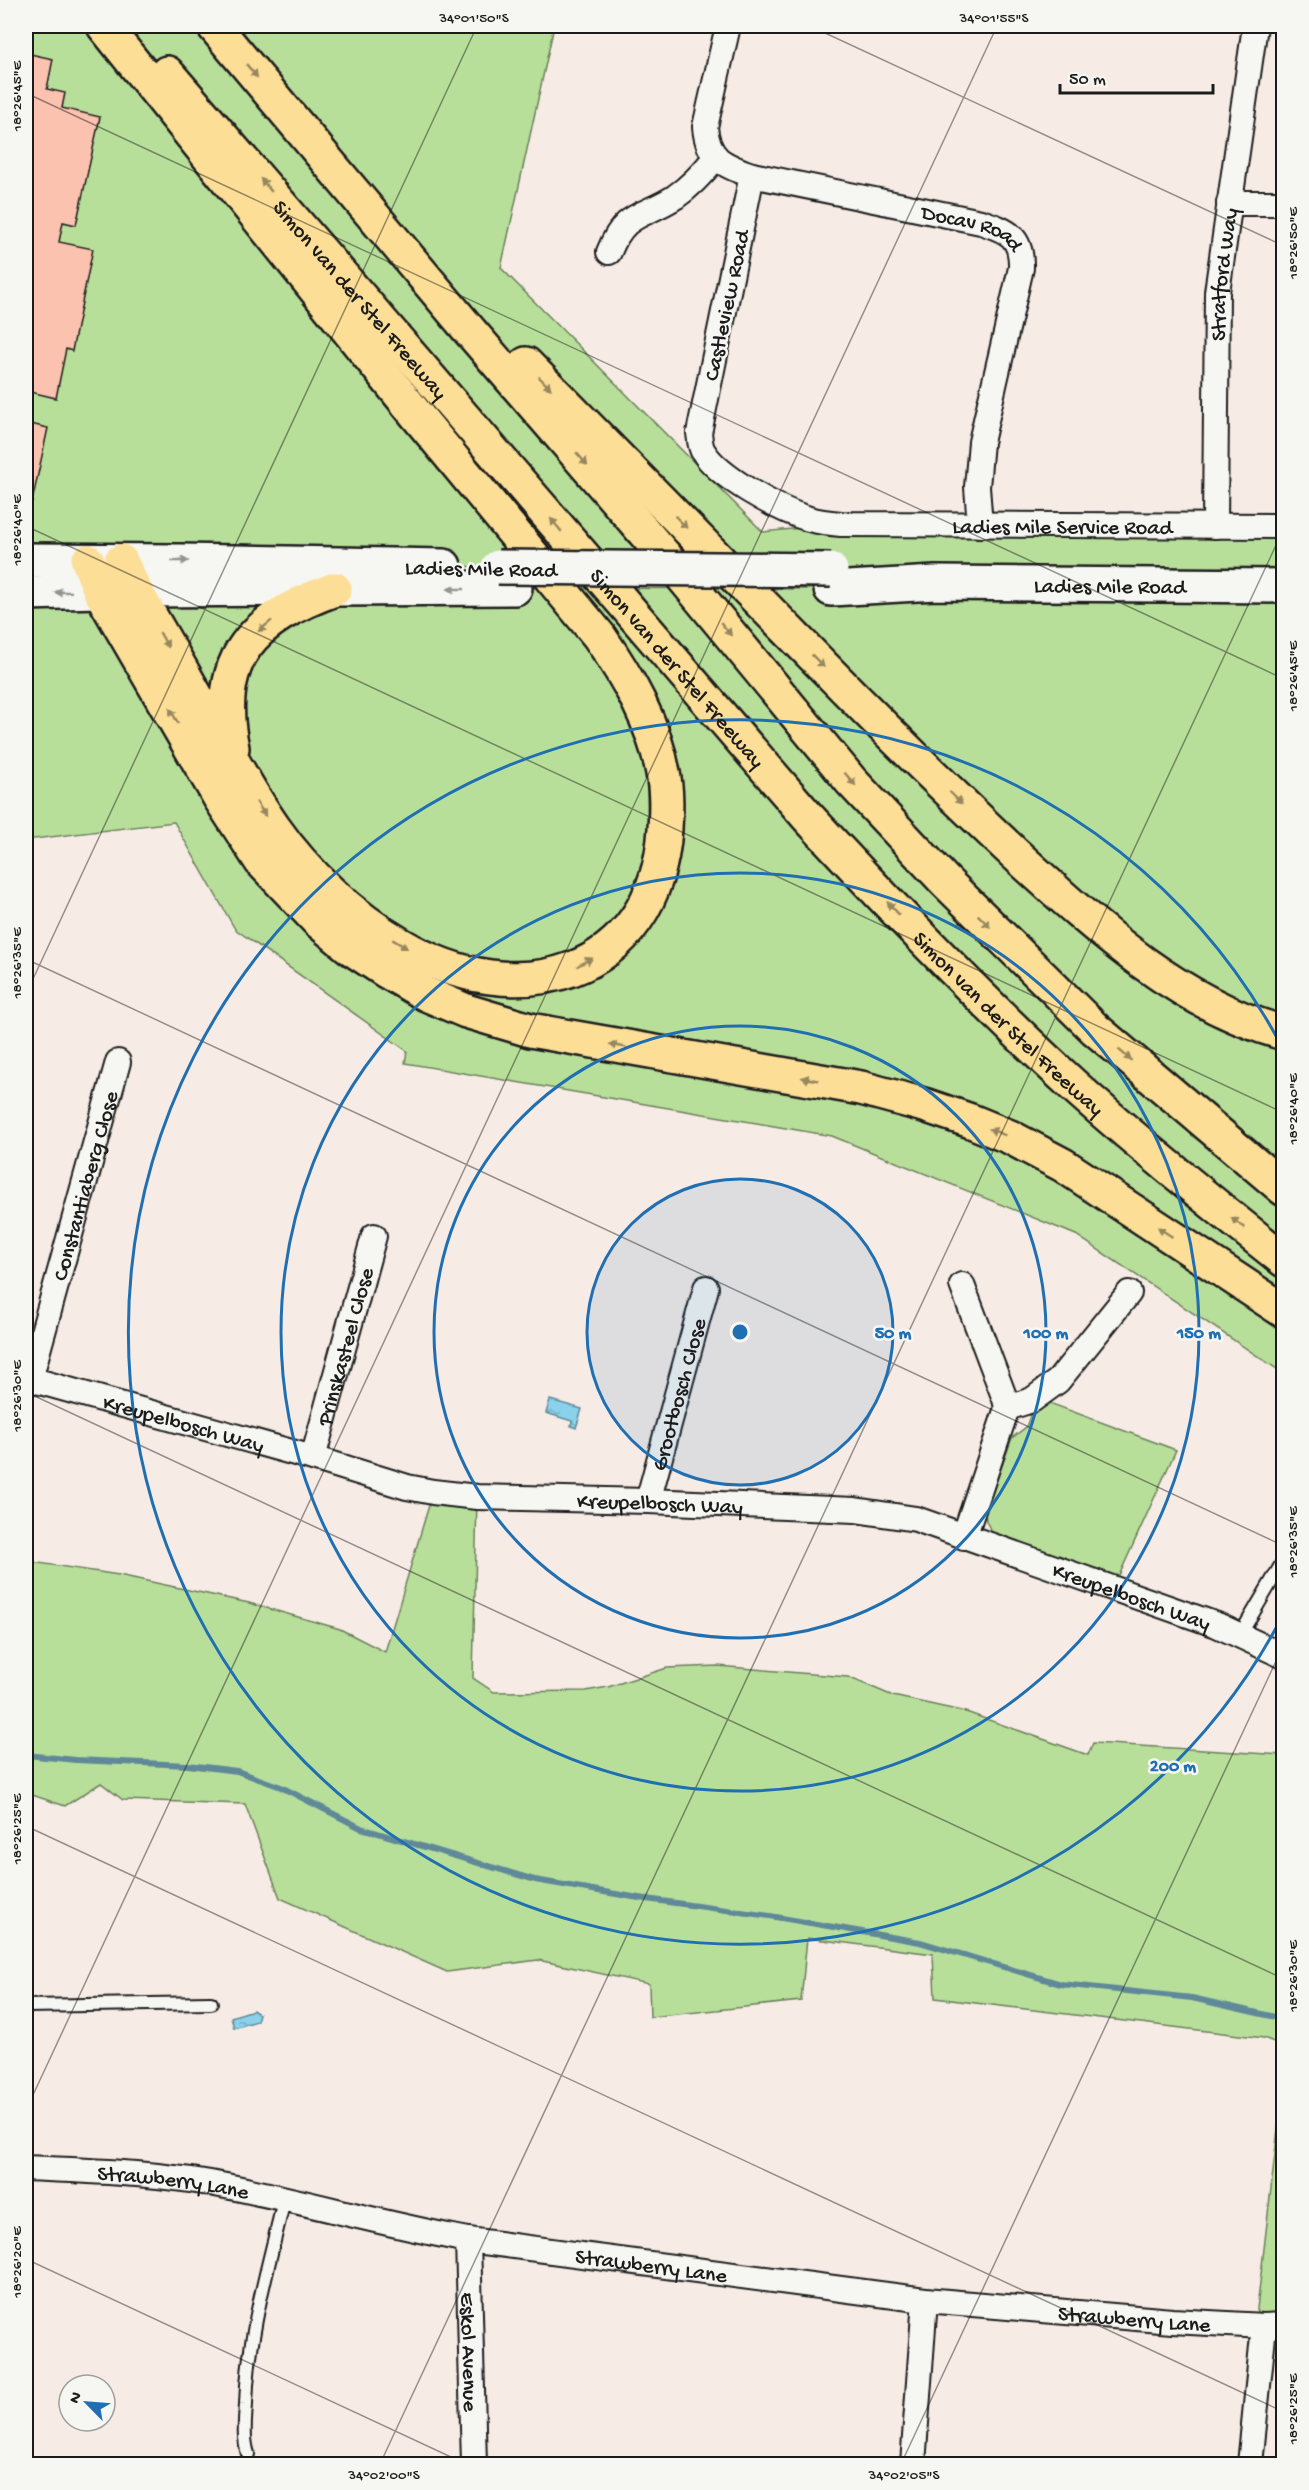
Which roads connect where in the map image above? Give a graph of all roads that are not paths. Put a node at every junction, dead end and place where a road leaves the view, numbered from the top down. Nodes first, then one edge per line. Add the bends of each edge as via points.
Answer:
1 (104, 26) edge
2 (125, 26) edge
3 (214, 26) edge
4 (728, 26) edge
5 (1254, 26) edge
6 (715, 158) junction
7 (327, 161) junction
8 (752, 175) junction
9 (1229, 203) junction
10 (1284, 203) edge
11 (609, 252) dead end
12 (841, 524) joint
13 (980, 525) junction
14 (1215, 526) junction
15 (1284, 526) edge
16 (26, 560) edge
17 (88, 561) junction
18 (128, 576) junction
19 (506, 578) junction
20 (1284, 586) edge
21 (335, 589) junction
22 (100, 591) junction
23 (26, 592) edge
24 (235, 765) junction
25 (1284, 1033) edge
26 (118, 1062) dead end
27 (1284, 1189) edge
28 (375, 1236) dead end
29 (1284, 1260) edge
30 (962, 1285) dead end
31 (706, 1288) dead end
32 (1129, 1293) dead end
33 (1284, 1311) edge
34 (28, 1379) edge
35 (1007, 1408) junction
36 (313, 1458) junction
37 (648, 1501) junction
38 (964, 1537) junction
39 (1284, 1560) edge
40 (1240, 1635) junction
41 (1284, 1656) edge
42 (211, 2003) dead end
43 (26, 2006) edge
44 (26, 2168) edge
45 (284, 2200) junction
46 (468, 2240) junction
47 (926, 2300) junction
48 (1274, 2325) edge
49 (248, 2454) dead end
50 (474, 2464) edge
51 (913, 2464) edge
52 (1250, 2464) edge

24 -> 1 highway via 275,830 327,888 401,945 438,964 476,975 512,980 539,978 580,965 612,946 637,919 656,885 667,806 664,774 641,705 617,663
29 -> 2 highway, Simon van der Stel Freeway via 1074,1086 907,923 807,816
3 -> 7 highway
4 - 6 street via 705,127 707,144
5 - 9 street, Stratford Way
6 - 8 street
6 - 11 street via 688,188 626,222 616,233
7 -> 25 highway via 907,751 1070,904 1151,968 1191,994
7 -> 27 highway via 867,798 1095,1029
8 - 12 street, Castleview Road via 699,433 701,448 713,465 732,480 806,518
8 - 13 street, Docav Road via 981,222 1007,231 1016,240 1021,268 981,442
9 - 10 street
9 - 14 street, Stratford Way via 1216,292
12 - 13 street, Ladies Mile Service Road
13 - 14 street, Ladies Mile Service Road
14 - 15 street, Ladies Mile Service Road
16 - 17 main road, Ladies Mile Road
17 - 18 main road, Ladies Mile Road
17 - 22 highway
18 -> 19 main road, Ladies Mile Road
18 - 21 main road, Ladies Mile Road
18 - 22 main road, Ladies Mile Road
18 -> 24 highway
19 - 20 main road, Ladies Mile Road
19 -> 21 main road, Ladies Mile Road
21 -> 24 highway via 301,601 282,613 252,637 240,653 227,703
22 -> 23 main road, Ladies Mile Road
33 -> 22 highway via 1063,1165 971,1121 861,1088 530,1030 466,1011 386,971 317,920 261,861
26 - 34 street, Constantiaberg Close
28 - 36 street, Prinskasteel Close
30 - 35 street
31 - 37 street, Grootbosch Close
32 - 35 street via 1058,1381 1032,1400
34 - 36 street, Kreupelbosch Way
35 - 38 street
36 - 37 street, Kreupelbosch Way via 433,1492 477,1497
37 - 38 street, Kreupelbosch Way via 885,1513 916,1519
38 - 40 street, Kreupelbosch Way
39 - 40 lane
40 - 41 street, Kreupelbosch Way
42 - 43 lane
44 - 45 street, Strawberry Lane via 143,2174
45 - 46 street, Strawberry Lane
45 - 49 lane via 252,2331 246,2381
46 - 47 street, Strawberry Lane
46 - 50 street, Eskol Avenue
47 - 48 street, Strawberry Lane via 1160,2320
47 - 51 street
48 - 52 street

